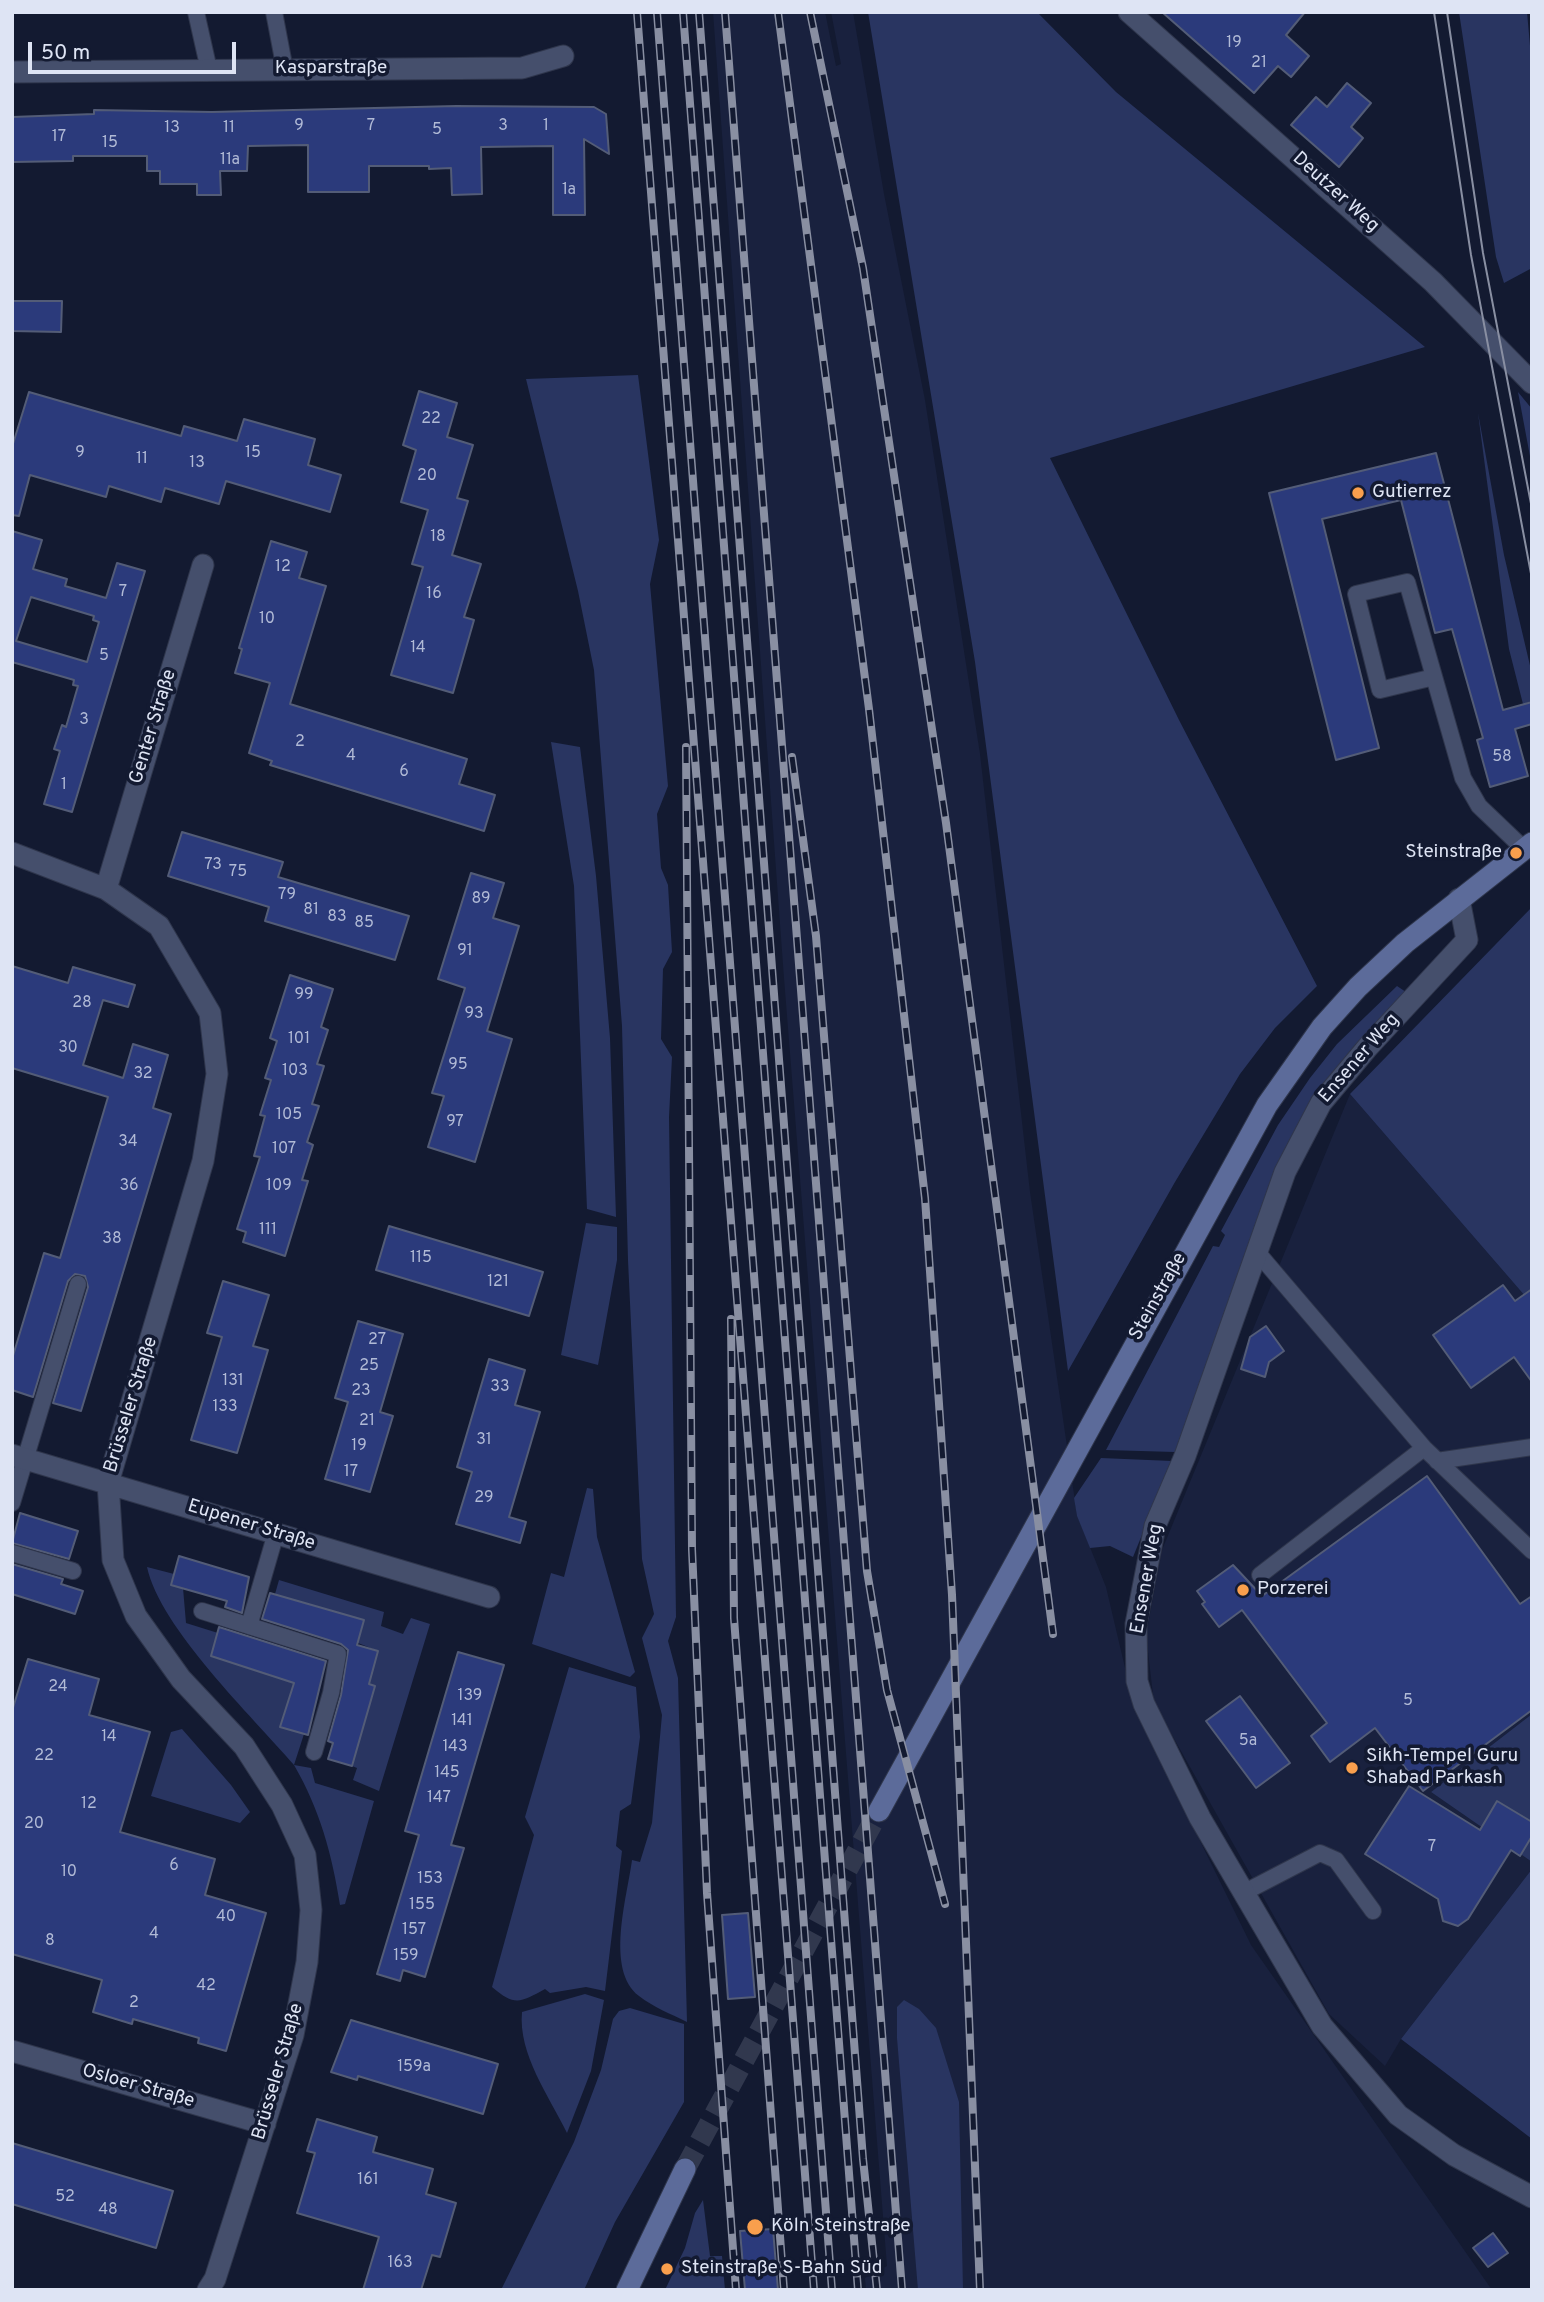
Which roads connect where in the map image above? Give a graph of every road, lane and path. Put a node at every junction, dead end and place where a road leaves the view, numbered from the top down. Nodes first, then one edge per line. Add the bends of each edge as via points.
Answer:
1 (196, 12) edge
2 (274, 12) edge
3 (1129, 12) edge
4 (564, 56) dead end
5 (209, 70) junction
6 (285, 70) junction
7 (12, 72) edge
8 (1532, 383) edge
9 (203, 565) dead end
10 (1434, 677) junction
11 (1529, 843) edge
12 (12, 853) edge
13 (106, 889) junction
14 (1459, 899) junction
15 (1257, 1252) junction
16 (78, 1284) dead end
17 (1532, 1447) edge
18 (1424, 1448) junction
19 (19, 1457) edge
20 (1437, 1461) junction
21 (108, 1483) junction
22 (12, 1503) edge
23 (276, 1533) junction
24 (1532, 1551) edge
25 (12, 1553) edge
26 (72, 1571) dead end
27 (1260, 1575) dead end
28 (489, 1597) dead end
29 (202, 1611) dead end
30 (249, 1626) junction
31 (314, 1752) dead end
32 (879, 1811) tunnel mouth
33 (1243, 1893) junction
34 (1373, 1911) dead end
35 (12, 2051) edge
36 (265, 2124) junction
37 (685, 2169) tunnel mouth
38 (1532, 2197) edge
39 (208, 2290) edge
40 (627, 2290) edge

1 - 5 lane
2 - 6 lane
3 - 8 street, Deutzer Weg via 1426,275
4 - 6 street, Kasparstraße via 522,68
5 - 6 street, Kasparstraße
5 - 7 street, Kasparstraße
9 - 13 street, Genter Straße
10 - 10 lane via 1407,582 1356,594 1380,690
10 - 11 lane via 1463,778 1479,806
11 - 14 main road, Steinstraße
12 - 13 street, Brüsseler Straße
13 - 21 street, Brüsseler Straße via 159,926 210,1013 217,1074 204,1161
14 - 15 street, Ensener Weg via 1467,940 1321,1103 1285,1172
14 - 32 main road, Steinstraße via 1358,987 1322,1027 1267,1105
15 - 18 lane
15 - 33 street, Ensener Weg via 1185,1456 1155,1526 1136,1624 1137,1681 1144,1704
16 - 19 lane
17 - 20 lane
18 - 20 lane
18 - 27 lane
19 - 21 street, Eupener Straße
19 - 22 lane
20 - 24 lane
21 - 23 street, Eupener Straße
21 - 36 street, Brüsseler Straße via 113,1560 136,1616 181,1679 244,1746 282,1805 305,1855 311,1910 307,1962 293,2035
23 - 28 street, Eupener Straße
23 - 30 lane
25 - 26 lane
29 - 30 lane
30 - 31 lane via 338,1654
33 - 34 lane via 1320,1853 1336,1860
33 - 38 street, Ensener Weg via 1322,2026 1398,2115 1454,2155
35 - 36 street, Osloer Straße
36 - 39 street, Brüsseler Straße
37 - 40 main road

